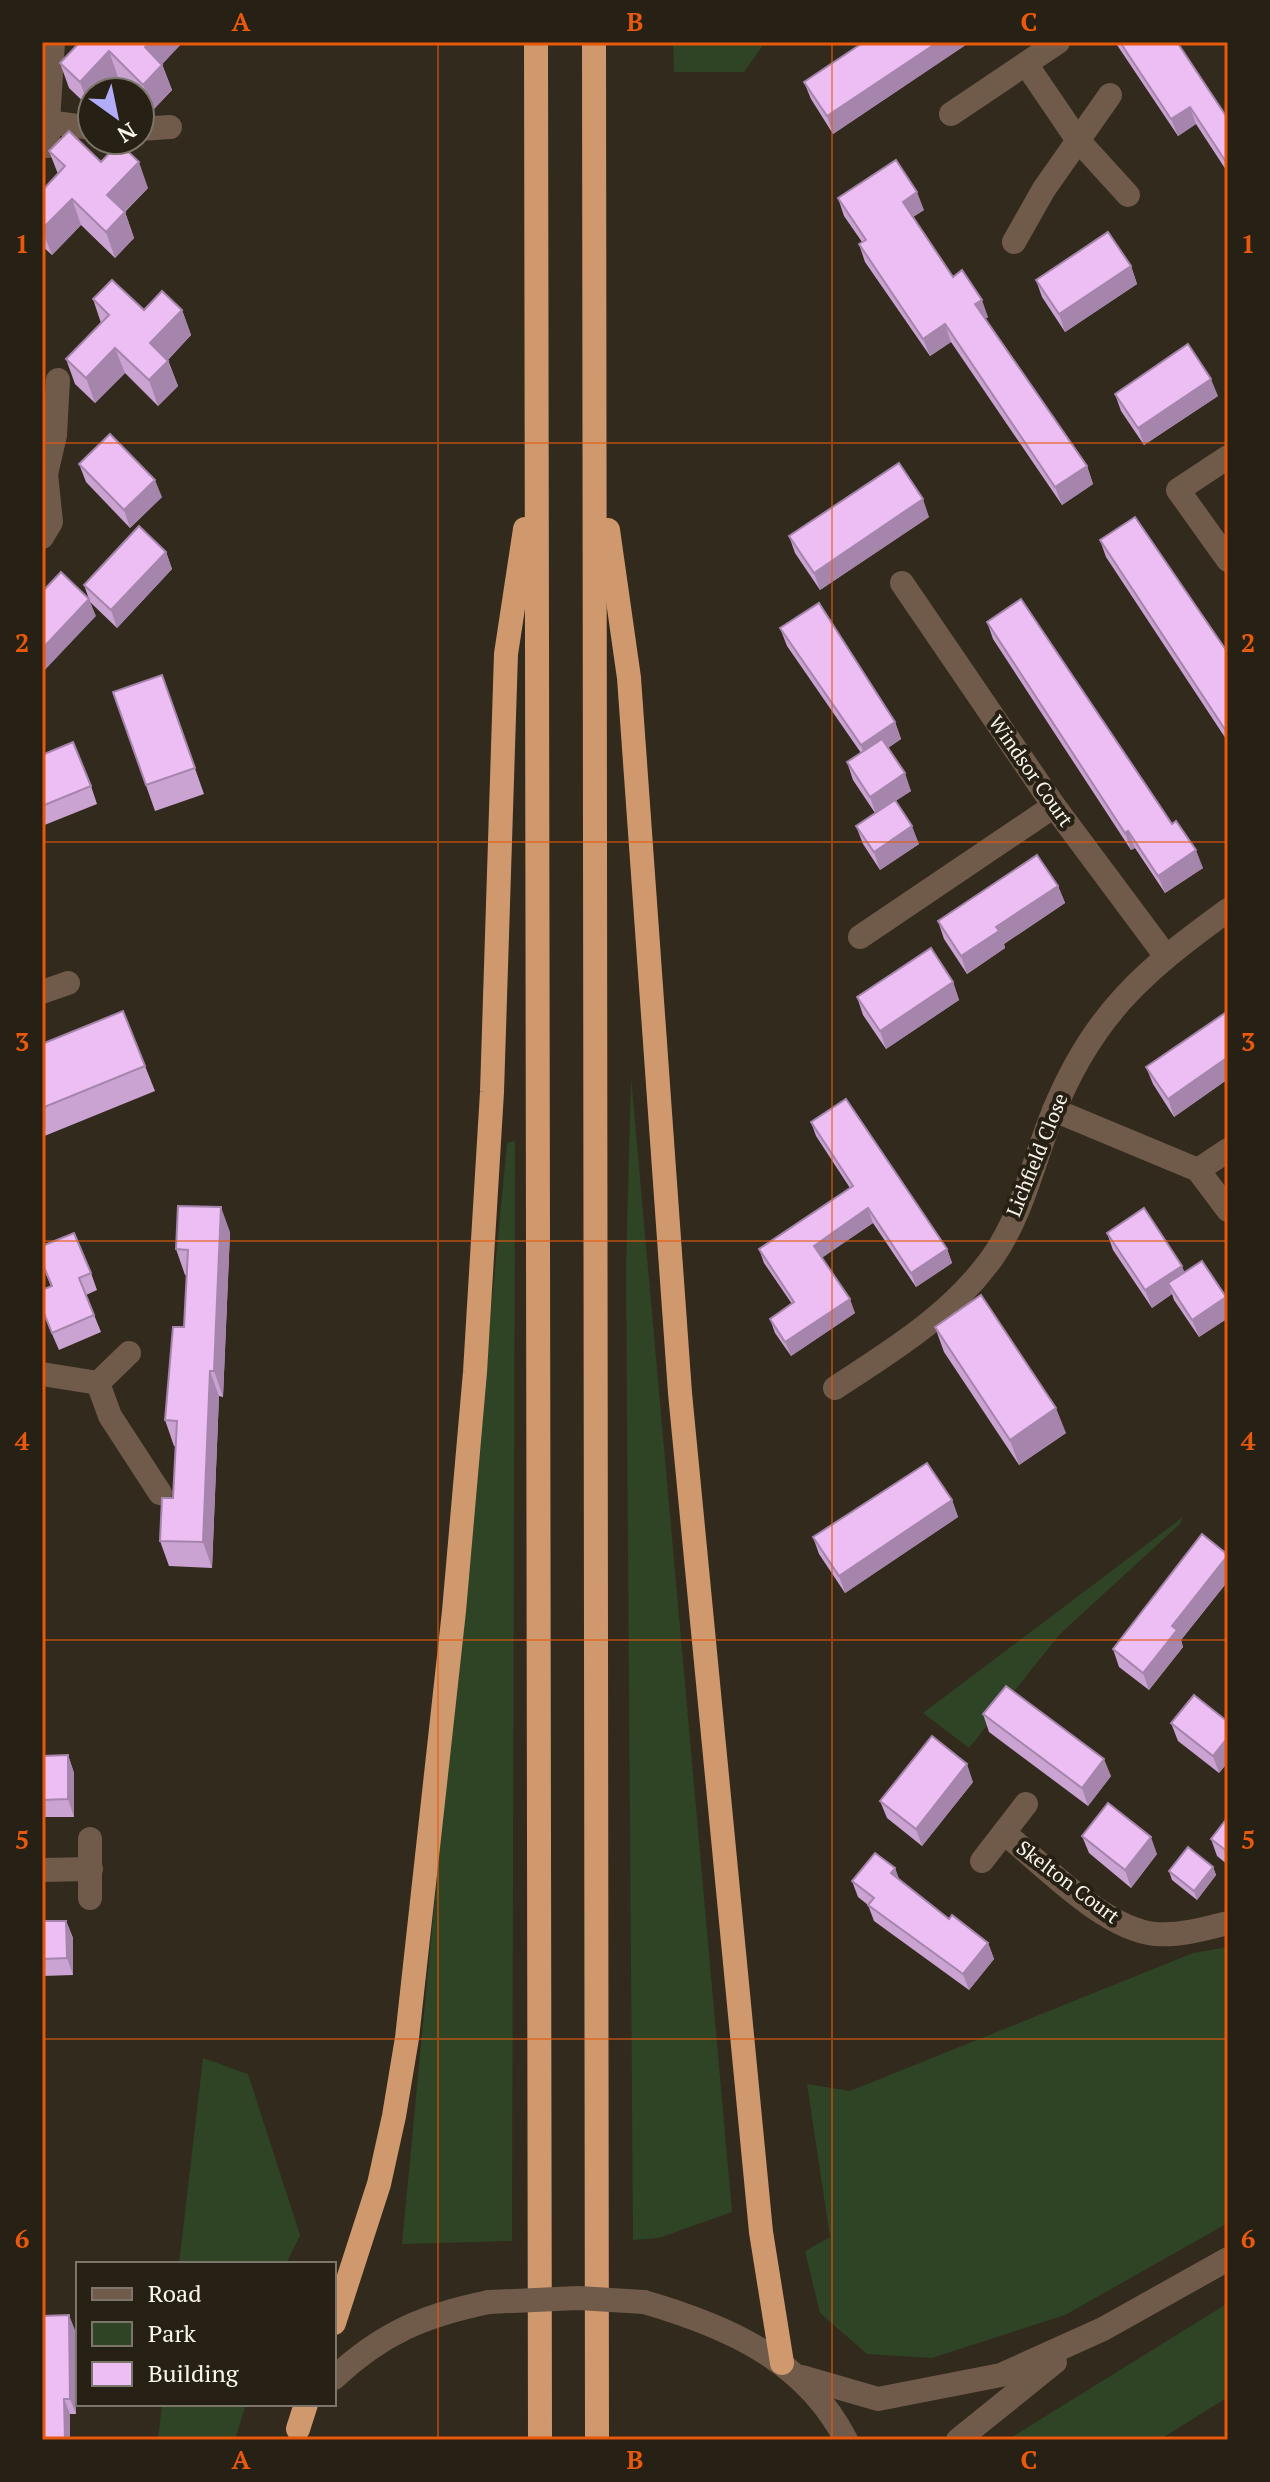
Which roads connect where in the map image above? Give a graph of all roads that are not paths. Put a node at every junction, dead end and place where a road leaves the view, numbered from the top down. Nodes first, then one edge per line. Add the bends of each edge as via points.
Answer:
1 (53, 42) edge
2 (536, 42) edge
3 (594, 42) edge
4 (1052, 44) edge
5 (1026, 64) junction
6 (1110, 95) dead end
7 (951, 114) dead end
8 (170, 127) dead end
9 (156, 128) edge
10 (76, 130) edge
11 (1077, 139) junction
12 (1128, 195) dead end
13 (1014, 242) dead end
14 (58, 380) dead end
15 (596, 443) junction
16 (537, 447) junction
17 (1228, 457) edge
18 (44, 474) edge
19 (42, 537) edge
20 (1228, 560) edge
21 (902, 583) dead end
22 (1054, 806) junction
23 (1228, 910) edge
24 (860, 937) dead end
25 (1165, 955) junction
26 (68, 983) dead end
27 (42, 992) edge
28 (1054, 1110) junction
29 (1228, 1150) edge
30 (1198, 1170) junction
31 (1228, 1210) edge
32 (129, 1353) dead end
33 (42, 1374) edge
34 (98, 1383) junction
35 (835, 1388) dead end
36 (160, 1493) dead end
37 (1026, 1804) dead end
38 (1004, 1833) junction
39 (90, 1839) dead end
40 (982, 1861) dead end
41 (91, 1869) junction
42 (42, 1870) edge
43 (90, 1898) dead end
44 (1228, 1923) edge
45 (1228, 2259) edge
46 (336, 2317) edge
47 (1103, 2329) junction
48 (792, 2370) junction
49 (336, 2376) edge
50 (305, 2406) edge
51 (312, 2406) edge
52 (296, 2434) edge
53 (540, 2440) edge
54 (597, 2440) edge
55 (846, 2440) edge
56 (958, 2440) edge

1 - 10 street via 48,134
2 - 16 highway
3 - 15 highway
4 - 5 street
5 - 7 street
5 - 11 street
6 - 11 street
8 - 9 street
11 - 12 street
11 - 13 street
14 - 18 street via 55,435
15 - 48 highway via 629,678 680,1393 761,2232
15 - 54 highway
16 - 46 highway via 506,654 491,1108 454,1611 394,2116 379,2184
16 - 53 highway
17 - 20 street via 1178,490
18 - 19 street via 51,522
21 - 22 street, Windsor Court
22 - 24 street
22 - 25 street, Windsor Court
23 - 25 street, Lichfield Close
25 - 28 street, Lichfield Close via 1125,992 1088,1041
26 - 27 street
28 - 30 street
28 - 35 street, Lichfield Close via 994,1256 950,1308
29 - 30 street
30 - 31 street
32 - 34 street
33 - 34 street
34 - 36 street via 110,1416
37 - 38 street, Skelton Court
38 - 40 street, Skelton Court
38 - 44 street, Skelton Court via 1118,1924 1155,1934
39 - 41 street
41 - 42 street
41 - 43 street
45 - 47 street
47 - 48 street via 1001,2375 878,2399
47 - 56 street via 1034,2376
48 - 49 street, bridge via 696,2317 644,2302 578,2298 489,2302 446,2311 364,2349
48 - 55 street via 829,2409
50 - 52 highway
51 - 52 street

